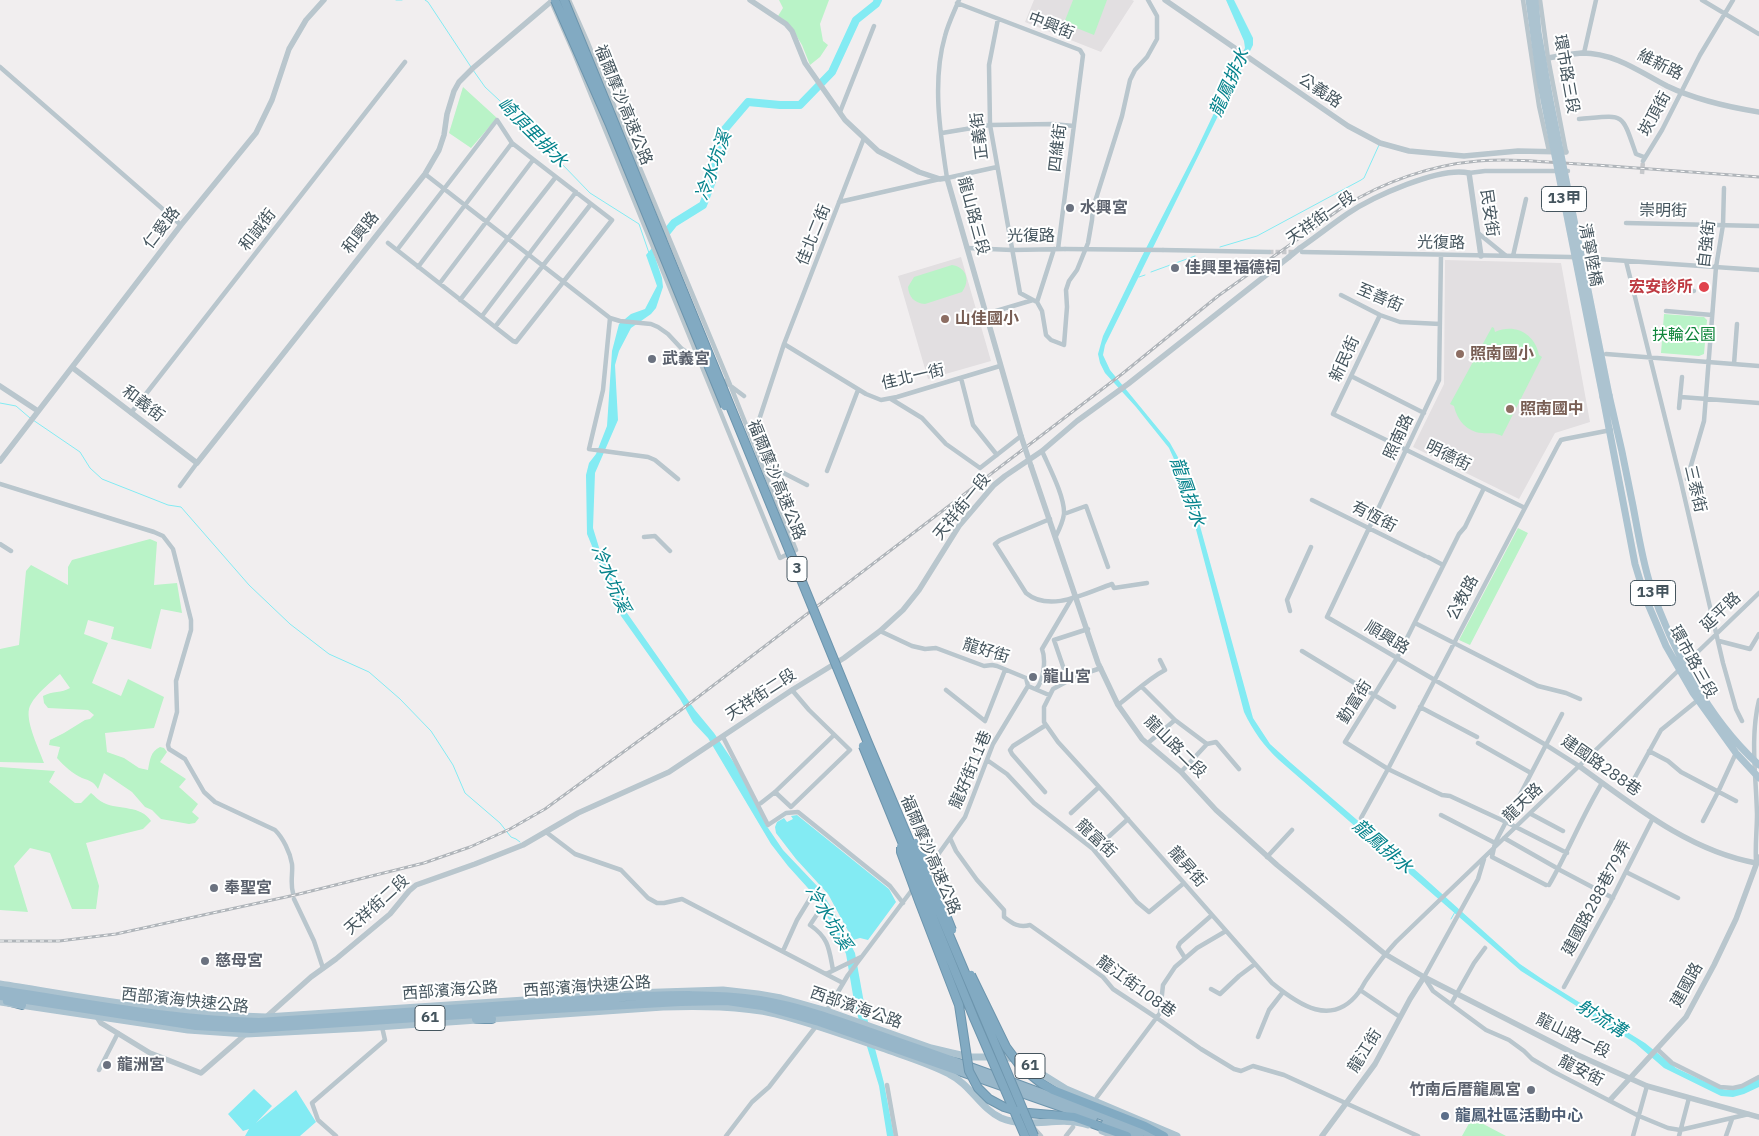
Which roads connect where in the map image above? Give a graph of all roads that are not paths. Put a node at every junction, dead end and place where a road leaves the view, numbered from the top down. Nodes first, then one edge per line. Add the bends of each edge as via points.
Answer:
1 (324, 0) edge
2 (553, 0) edge
3 (564, 0) edge
4 (569, 0) edge
5 (750, 0) edge
6 (1148, 0) edge
7 (1165, 0) edge
8 (1523, 0) edge
9 (1529, 0) edge
10 (1535, 0) edge
11 (1540, 0) edge
12 (1596, 0) edge
13 (1702, 0) edge
14 (1733, 0) edge
15 (958, 2) edge
16 (1725, 13) junction
17 (998, 19) junction
18 (874, 26) dead end
19 (1759, 34) edge
20 (1545, 38) junction
21 (1529, 41) junction
22 (588, 43) junction
23 (1080, 50) joint
24 (572, 51) junction
25 (1584, 53) junction
26 (1548, 58) junction
27 (404, 62) dead end
28 (0, 67) edge
29 (1682, 91) junction
30 (839, 109) junction
31 (1759, 112) edge
32 (1580, 119) dead end
33 (990, 125) junction
34 (1074, 126) junction
35 (942, 133) junction
36 (864, 138) junction
37 (512, 144) junction
38 (1549, 152) junction
39 (1566, 152) joint
40 (533, 160) junction
41 (997, 167) junction
42 (1568, 171) dead end
43 (642, 173) junction
44 (1469, 173) junction
45 (425, 174) junction
46 (555, 178) junction
47 (947, 178) junction
48 (940, 179) junction
49 (626, 181) junction
50 (1724, 188) dead end
51 (444, 189) junction
52 (576, 192) junction
53 (1526, 199) dead end
54 (839, 202) junction
55 (591, 204) junction
56 (465, 205) junction
57 (487, 222) junction
58 (1626, 223) dead end
59 (182, 225) junction
60 (1723, 225) junction
61 (1759, 226) edge
62 (1478, 233) junction
63 (507, 238) junction
64 (388, 243) dead end
65 (967, 248) junction
66 (1056, 249) junction
67 (397, 250) junction
68 (1012, 250) junction
69 (1301, 250) junction
70 (1269, 252) tunnel mouth
71 (529, 255) junction
72 (676, 255) junction
73 (1441, 255) junction
74 (1481, 256) junction
75 (1506, 256) junction
76 (1513, 256) junction
77 (1626, 261) junction
78 (660, 263) junction
79 (418, 266) junction
80 (543, 266) junction
81 (1716, 267) junction
82 (1759, 270) edge
83 (564, 282) junction
84 (440, 284) junction
85 (1672, 290) dead end
86 (1694, 291) dead end
87 (1341, 295) dead end
88 (460, 300) junction
89 (1035, 301) junction
90 (1666, 311) dead end
91 (986, 314) junction
92 (1380, 315) junction
93 (1712, 315) junction
94 (482, 316) junction
95 (610, 318) junction
96 (1440, 324) junction
97 (1737, 324) dead end
98 (495, 326) junction
99 (712, 340) junction
100 (784, 344) junction
101 (694, 348) junction
102 (1606, 354) dead end
103 (1649, 357) junction
104 (1709, 362) junction
105 (700, 363) junction
106 (1734, 364) junction
107 (1000, 366) junction
108 (1759, 366) edge
109 (73, 368) junction
110 (1351, 376) junction
111 (1682, 377) dead end
112 (961, 378) junction
113 (0, 386) edge
114 (731, 387) junction
115 (858, 390) junction
116 (744, 396) dead end
117 (1606, 396) junction
118 (1681, 397) junction
119 (890, 399) junction
120 (1706, 399) junction
121 (1759, 403) edge
122 (1679, 408) dead end
123 (38, 411) junction
124 (131, 413) junction
125 (1424, 413) junction
126 (1333, 414) joint
127 (1613, 430) junction
128 (750, 435) junction
129 (1021, 436) junction
130 (733, 443) junction
131 (1407, 450) junction
132 (1042, 451) junction
133 (996, 455) junction
134 (0, 460) edge
135 (197, 463) junction
136 (1031, 466) joint
137 (827, 471) dead end
138 (1687, 479) dead end
139 (678, 480) dead end
140 (0, 484) edge
141 (180, 486) dead end
142 (808, 486) dead end
143 (1484, 488) junction
144 (774, 496) junction
145 (1312, 500) dead end
146 (758, 503) junction
147 (1525, 508) junction
148 (1064, 514) junction
149 (1050, 519) junction
150 (1369, 528) junction
151 (1056, 536) junction
152 (644, 537) dead end
153 (0, 544) edge
154 (1311, 547) dead end
155 (11, 551) dead end
156 (670, 551) dead end
157 (1443, 565) junction
158 (1108, 567) dead end
159 (1147, 583) dead end
160 (1759, 593) edge
161 (1074, 597) junction
162 (1290, 611) dead end
163 (1327, 617) joint
164 (1415, 623) junction
165 (1088, 629) junction
166 (880, 631) junction
167 (1717, 632) junction
168 (1759, 634) edge
169 (1719, 641) junction
170 (1453, 643) junction
171 (1302, 651) dead end
172 (844, 658) joint
173 (1396, 658) junction
174 (1160, 660) dead end
175 (1101, 668) junction
176 (1682, 668) junction
177 (1005, 670) junction
178 (1434, 680) junction
179 (1068, 681) junction
180 (1028, 686) junction
181 (1142, 687) junction
182 (1036, 689) junction
183 (792, 690) junction
184 (946, 690) dead end
185 (1049, 695) junction
186 (1374, 695) junction
187 (1580, 699) dead end
188 (1698, 700) junction
189 (1759, 700) edge
190 (1118, 705) junction
191 (1420, 707) junction
192 (1394, 708) dead end
193 (1562, 714) dead end
194 (1175, 720) junction
195 (1742, 721) dead end
196 (1046, 725) junction
197 (834, 735) junction
198 (722, 738) junction
199 (1476, 738) dead end
200 (868, 743) junction
201 (1148, 743) junction
202 (1478, 743) dead end
203 (1207, 744) junction
204 (1546, 745) junction
205 (1649, 751) junction
206 (1736, 753) junction
207 (987, 760) junction
208 (1757, 763) edge
209 (1579, 766) junction
210 (1239, 769) dead end
211 (1388, 769) junction
212 (1181, 772) junction
213 (1531, 773) junction
214 (1757, 777) edge
215 (1634, 779) dead end
216 (1602, 782) junction
217 (1099, 786) junction
218 (776, 792) junction
219 (1045, 792) dead end
220 (1718, 792) junction
221 (1736, 801) dead end
222 (761, 803) dead end
223 (1071, 813) dead end
224 (1531, 814) junction
225 (1441, 815) dead end
226 (1361, 818) dead end
227 (1128, 819) junction
228 (1652, 820) junction
229 (1703, 821) dead end
230 (1506, 822) junction
231 (1516, 827) junction
232 (1292, 830) dead end
233 (1563, 831) dead end
234 (546, 832) junction
235 (900, 837) junction
236 (950, 838) junction
237 (1504, 838) junction
238 (1495, 843) junction
239 (1492, 849) junction
240 (1094, 850) junction
241 (1567, 853) junction
242 (1267, 856) junction
243 (1484, 858) junction
244 (1758, 860) edge
245 (1556, 868) junction
246 (1626, 872) junction
247 (1184, 883) junction
248 (292, 893) dead end
249 (811, 897) dead end
250 (1613, 898) junction
251 (1678, 898) dead end
252 (294, 899) dead end
253 (903, 903) junction
254 (820, 910) dead end
255 (1212, 915) junction
256 (1226, 931) junction
257 (1486, 948) dead end
258 (783, 951) junction
259 (1385, 954) junction
260 (860, 958) junction
261 (1185, 958) junction
262 (1254, 964) junction
263 (323, 968) junction
264 (833, 970) junction
265 (826, 974) junction
266 (1424, 977) junction
267 (843, 983) junction
268 (0, 984) edge
269 (1564, 988) dead end
270 (1211, 989) dead end
271 (0, 990) edge
272 (1360, 990) junction
273 (1284, 992) junction
274 (1456, 993) junction
275 (0, 999) edge
276 (461, 1004) junction
277 (535, 1004) junction
278 (1450, 1004) junction
279 (22, 1005) joint
280 (97, 1017) junction
281 (266, 1017) junction
282 (1400, 1017) junction
283 (429, 1018) junction
284 (1157, 1018) junction
285 (492, 1019) junction
286 (821, 1019) junction
287 (259, 1022) junction
288 (382, 1027) junction
289 (877, 1031) junction
290 (248, 1032) junction
291 (118, 1033) junction
292 (1258, 1036) dead end
293 (883, 1046) junction
294 (1657, 1050) junction
295 (99, 1070) dead end
296 (1759, 1076) edge
297 (1631, 1078) junction
298 (888, 1085) dead end
299 (1647, 1086) junction
300 (1097, 1097) dead end
301 (1689, 1098) junction
302 (1610, 1100) junction
303 (1346, 1104) junction
304 (1750, 1114) junction
305 (1639, 1116) junction
306 (1759, 1117) edge
307 (1732, 1119) junction
308 (1032, 1124) junction
309 (1074, 1127) dead end
310 (1680, 1130) junction
311 (336, 1136) edge
312 (726, 1136) edge
313 (896, 1136) edge
314 (1025, 1136) edge
315 (1034, 1136) edge
316 (1041, 1136) edge
317 (1066, 1136) edge
318 (1115, 1136) edge
319 (1127, 1136) edge
320 (1139, 1136) edge
321 (1155, 1136) edge
322 (1164, 1136) edge
323 (1177, 1136) edge
324 (1322, 1136) edge
325 (1418, 1136) edge
326 (1633, 1136) edge
327 (1678, 1136) edge
328 (1726, 1136) edge

1 - 59 street, 仁愛路 via 306,20 289,49 272,100 256,132
2 - 24 street
2 - 45 street, 和興路 via 464,75 454,90 439,150
2 - 235 highway, 福爾摩沙高速公路 / 3, bridge via 610,125
3 - 200 highway, 福爾摩沙高速公路 / 3, bridge
4 - 22 street
5 - 30 street via 792,31 805,63
6 - 89 street via 1158,16 1157,38 1130,80 1093,208 1088,244 1066,290 1068,307 1064,345 1046,335 1042,311
7 - 38 street, 公義路 via 1348,126 1375,141 1410,151 1470,155
8 - 21 street, 環市路三段
9 - 117 main road, 清寧陸橋 / 13甲, bridge via 1540,80
10 - 117 main road, 清寧陸橋 / 13甲, bridge via 1550,100
11 - 20 street, 環市路三段
12 - 25 street
13 - 16 street
14 - 16 street, 崁頂街
15 - 17 street, 中興街
15 - 35 street, 龍山路三段 via 945,36 940,64
16 - 19 street
16 - 29 street, 崁頂街
17 - 23 street, 中興街
17 - 33 street, 正義街 via 989,65
18 - 30 street
20 - 21 street
20 - 26 street, 環市路三段
21 - 38 street, 環市路三段
22 - 24 street
22 - 43 street
23 - 34 street, 四維街 via 1083,55
24 - 49 street
25 - 26 street, 維新路
25 - 29 street, 維新路 via 1621,61
26 - 39 street, 環市路三段
27 - 124 street, 和誠街
28 - 59 street
29 - 31 street, 維新路 via 1722,105
29 - 32 street, 崁頂街 via 1644,159 1636,154 1620,118
30 - 36 street via 845,120
33 - 34 street
33 - 35 street
33 - 41 street, 正義街
34 - 66 street, 四維街
35 - 47 street, 龍山路三段
36 - 48 street via 899,163
36 - 54 street
37 - 40 street
37 - 51 street via 497,120
37 - 56 street
38 - 39 street
40 - 46 street
40 - 57 street
41 - 47 street
41 - 68 street, 正義街
42 - 44 street, 天祥街一段
43 - 49 street
43 - 72 street
44 - 62 street, 民安街
44 - 69 street, 天祥街一段 via 1428,177 1397,189 1348,213
45 - 51 street
45 - 135 street, 和興路
46 - 52 street
46 - 63 street
47 - 48 street
47 - 65 street, 龍山路三段
48 - 54 street, 佳北二街
49 - 78 street
50 - 60 street, 自強街
51 - 56 street
51 - 67 street
52 - 55 street
52 - 71 street
53 - 76 street, 民安街
54 - 100 street, 佳北二街
55 - 80 street
55 - 83 street via 612,220
56 - 57 street
56 - 79 street
57 - 63 street
57 - 84 street
58 - 60 street, 崇明街
59 - 109 street, 仁愛路
60 - 61 street, 崇明街
60 - 81 street, 自強街
62 - 74 street, 民安街
62 - 75 street
63 - 71 street
63 - 88 street
64 - 67 street
65 - 68 street, 光復路
65 - 91 street, 龍山路三段
66 - 68 street, 光復路
66 - 70 street, 光復路, bridge
66 - 89 street, 四維街
67 - 79 street
68 - 89 street, 正義街 via 1020,293
69 - 73 street, 光復路
69 - 132 street, 天祥街一段, bridge
71 - 80 street
71 - 94 street
72 - 78 street
72 - 99 street
73 - 74 street, 光復路
73 - 96 street, 照南路
74 - 75 street, 光復路
75 - 76 street, 光復路
76 - 77 street, 光復路
77 - 81 street, 光復路
77 - 103 street, 三泰街
78 - 101 street
79 - 84 street
80 - 83 street
80 - 98 street
81 - 82 street, 光復路
81 - 93 street, 自強街
83 - 95 street
83 - 98 street via 516,342
84 - 88 street
85 - 86 street
87 - 92 street, 至善街
88 - 94 street
89 - 91 street
90 - 93 street
91 - 107 street, 龍山路三段
92 - 96 street, 至善街 via 1400,322
92 - 110 street, 新民街
93 - 104 street, 自強街
94 - 98 street
95 - 105 street via 658,327
95 - 139 street via 603,390 589,449 648,457
96 - 125 street, 照南路 via 1439,380
97 - 106 street
99 - 101 street
99 - 114 street
100 - 115 street, 佳北一街
100 - 142 street, 佳北二街 via 755,432 770,466
101 - 105 street
102 - 103 street
103 - 104 street
103 - 167 street, 三泰街
104 - 106 street
104 - 120 street, 自強街
105 - 114 street
105 - 130 street
106 - 108 street
107 - 112 street, 佳北一街
107 - 129 street, 龍山路三段
109 - 123 street, 仁愛路
109 - 124 street, 和義街
110 - 125 street
110 - 126 street, 新民街
111 - 118 street
112 - 119 street, 佳北一街
112 - 133 street via 973,425
113 - 123 street
114 - 116 street
114 - 128 street
115 - 119 street, 佳北一街 via 881,400
115 - 137 street
117 - 127 main road, 環市路三段 / 13甲
118 - 120 street
118 - 122 street
119 - 133 street via 922,418 946,444 980,468
120 - 121 street
120 - 138 street, 自強街 via 1704,421
123 - 134 street, 仁愛路
124 - 135 street, 和義街
125 - 131 street, 照南路
126 - 131 street, 明德街
127 - 147 street, 公教路 via 1561,440
127 - 176 main road, 環市路三段 / 13甲 via 1636,564 1645,597 1666,646
128 - 130 street
128 - 144 street
129 - 133 street
129 - 136 street, 龍山路三段, bridge
130 - 146 street
131 - 143 street, 明德街
131 - 150 street, 照南路
132 - 148 street via 1058,486
132 - 166 street, 天祥街一段 via 994,485 959,526 919,590
135 - 141 street, 和興路
136 - 149 street, 龍山路二段
140 - 248 street via 154,532 168,541 173,549 191,620 176,681 177,712 169,749 185,759 204,792 215,802 275,830 292,863
143 - 147 street, 明德街
143 - 157 street, 勤富街
144 - 146 street
144 - 146 street via 796,550 780,558
145 - 150 street, 有恆街
147 - 170 street, 公教路
148 - 151 street
148 - 158 street via 1086,506
149 - 151 street, 龍山路二段
149 - 161 street via 996,544 1032,598 1052,602
150 - 157 street, 有恆街
150 - 163 street, 照南路
151 - 161 street, 龍山路二段
152 - 156 street via 655,536
153 - 155 street
154 - 162 street via 1287,600
157 - 164 street, 勤富街
159 - 161 street via 1114,588 1112,584
160 - 167 street, 延平路
161 - 165 street, 龍山路二段
161 - 182 street via 1042,648 1045,655 1040,685
163 - 173 street, 順興路
164 - 170 street
164 - 173 street, 勤富街
165 - 175 street, 龍山路二段
165 - 179 street via 1054,640
166 - 172 street, 天祥街一段
166 - 177 street, 龍好街 via 912,646 936,648 984,666
167 - 169 street, 三泰街
167 - 176 street, 延平路
168 - 169 street via 1750,649
169 - 195 street, 三泰街
170 - 178 street, 公教路
170 - 187 street via 1538,686
171 - 186 street
172 - 183 street, 天祥街二段
173 - 178 street, 順興路
173 - 186 street, 勤富街
174 - 181 street via 1165,670
175 - 179 street
175 - 190 street, 龍山路二段
176 - 188 main road, 環市路三段 / 13甲
176 - 208 main road, 環市路三段 / 13甲 via 1720,722
176 - 209 street, 龍天路
177 - 180 street, 龍好街 via 1026,678
177 - 184 street via 985,722
178 - 191 street, 公教路
178 - 204 street, 建國路288巷
179 - 185 street
180 - 182 street, 龍好街
180 - 207 street, 龍好街11巷
181 - 190 street
181 - 194 street
182 - 185 street, 龍好街
183 - 197 street
183 - 198 street, 天祥街二段
185 - 196 street via 1044,708
186 - 192 street
186 - 211 street, 勤富街 via 1345,742
188 - 205 street via 1661,730
188 - 206 main road, 環市路三段 / 13甲
189 - 208 street, 建國路 via 1755,721
190 - 201 street, 龍山路二段
191 - 199 street
191 - 211 street, 公教路
193 - 204 street
194 - 201 street
194 - 203 street
196 - 217 street, 龍昇街
196 - 219 street via 1010,750
197 - 218 street
197 - 218 street via 850,750 791,807
198 - 234 street, 天祥街二段 via 669,772 597,803
198 - 253 street via 768,825 786,813 798,812 890,886
200 - 315 highway, 福爾摩沙高速公路 / 3, bridge
200 - 322 highway, bridge via 932,880 965,962 1006,1047 1021,1067 1053,1090
201 - 212 street, 龍山路二段
202 - 213 street
203 - 210 street via 1216,742
203 - 212 street
204 - 209 street, 建國路288巷
204 - 213 street
205 - 215 street
205 - 220 street
206 - 214 main road, 環市路三段 / 13甲
206 - 220 street
207 - 236 street, 龍好街11巷 via 965,818
207 - 240 street, 龍富街 via 1034,803
208 - 214 street, 建國路
209 - 216 street, 建國路288巷
209 - 224 street, 龍天路
211 - 226 street, 公教路
211 - 230 street
212 - 242 street, 龍山路二段 via 1216,810
213 - 230 street
214 - 244 street, 建國路
216 - 228 street, 建國路288巷
216 - 241 street
217 - 223 street
217 - 227 street, 龍昇街
218 - 222 street
220 - 221 street
220 - 229 street
224 - 231 street, 龍天路
224 - 233 street
225 - 238 street
227 - 240 street
227 - 247 street, 龍昇街
228 - 244 street, 建國路288巷 via 1718,852 1742,860
228 - 246 street, 建國路288巷79弄
230 - 231 street
230 - 238 street
231 - 237 street, 龍天路
231 - 241 street
232 - 242 street
234 - 258 street via 575,854 620,870 657,903 682,899
234 - 263 street, 天祥街二段 via 523,845 416,885 390,914
235 - 314 highway, 福爾摩沙高速公路 / 3, bridge
235 - 319 highway, bridge via 918,902 959,1005 968,1072 978,1088 1004,1107 1029,1113 1062,1114
236 - 253 street, 龍好街11巷
236 - 284 street, 龍江街108巷 via 969,869 1004,910 1004,917 1018,926 1030,925 1103,977 1113,989
237 - 239 street, 龍天路
237 - 245 street
238 - 239 street
239 - 243 street, 龍天路
239 - 245 street via 1492,857 1548,885
240 - 247 street, 龍富街 via 1149,912
241 - 245 street
242 - 259 street, 龍山路二段
243 - 259 street, 龍天路
243 - 266 street via 1478,879
244 - 294 street, 建國路 via 1736,919 1710,974 1686,1017
245 - 250 street
246 - 250 street, 建國路288巷79弄
246 - 251 street
247 - 255 street, 龍昇街
249 - 258 street
250 - 269 street, 建國路288巷79弄
252 - 263 street
253 - 260 street, 龍好街11巷
254 - 264 street via 810,925 820,932 828,945
255 - 256 street, 龍昇街
255 - 261 street via 1180,943 1178,948
256 - 261 street
256 - 262 street, 龍昇街
257 - 274 street
258 - 265 street
259 - 266 street, 龍山路一段
259 - 272 street, 龍昇街
260 - 264 street
260 - 267 street, 龍好街11巷
261 - 284 street via 1163,985
262 - 270 street via 1220,994
262 - 273 street, 龍昇街
263 - 281 street, 天祥街二段
264 - 265 street
265 - 267 street
266 - 274 street, 龍山路一段
266 - 278 street, 龍安街 via 1433,991
266 - 282 street, 龍江街
267 - 286 street, 龍好街11巷
268 - 281 main road, 西部濱海公路 / 61 via 168,1011
271 - 287 highway, 西部濱海快速公路 / 61 via 199,1020
272 - 273 street, 龍昇街 via 1346,1005 1322,1011 1304,1005
272 - 282 street
273 - 292 street via 1269,1010
274 - 278 street
274 - 297 street, 龍山路一段 via 1571,1052
275 - 279 highway
275 - 290 highway, 西部濱海快速公路 / 61
276 - 277 highway
276 - 281 main road, 西部濱海公路 / 61
276 - 286 main road, 西部濱海公路 / 61 via 723,990 781,998
277 - 286 highway, 西部濱海快速公路 / 61 via 680,994 729,996 762,1000
277 - 287 highway, 西部濱海快速公路 / 61
278 - 302 street, 龍安街 via 1486,1030 1517,1045 1554,1073
279 - 280 main road, 西部濱海公路 / 61
280 - 290 main road, 西部濱海公路 / 61 via 188,1030
280 - 291 street, 天祥街二段
281 - 287 street, 天祥街二段
282 - 303 street, 龍江街 via 1375,1064
283 - 285 highway
283 - 286 highway, 西部濱海快速公路 / 61 via 727,1001
283 - 290 highway, 西部濱海快速公路 / 61
284 - 300 street
284 - 303 street, 龍江街108巷 via 1234,1069 1242,1072 1253,1066 1284,1075
285 - 286 main road, 西部濱海公路 / 61 via 703,1006
285 - 288 main road, 西部濱海公路 / 61
286 - 289 highway, 西部濱海快速公路 / 61 via 854,1023
286 - 293 highway, 西部濱海快速公路 / 61
286 - 312 street, 龍好街11巷
287 - 290 street, 天祥街二段
288 - 290 main road, 西部濱海公路 / 61
288 - 311 street via 385,1040 312,1103 318,1120
289 - 321 highway, 西部濱海快速公路 / 61
289 - 323 main road, 西部濱海公路 / 61 via 970,1057 1006,1057 1021,1061 1066,1089
290 - 291 street, 天祥街二段 via 201,1073 150,1053
291 - 295 street
293 - 308 main road, 西部濱海公路 / 61 via 959,1080 999,1117
293 - 320 highway, 西部濱海快速公路 / 61
294 - 296 street via 1672,1063 1720,1087 1742,1086
294 - 297 street, 建國路
297 - 299 street, 龍山路一段
297 - 302 street, 建國路
298 - 313 street
299 - 301 street, 龍山路一段
299 - 305 street
301 - 304 street, 龍山路一段
301 - 310 street
302 - 305 street, 龍安街
303 - 324 street, 龍江街
303 - 325 street, 龍江街108巷
304 - 306 street, 龍山路一段
304 - 307 street, 龍安街
305 - 310 street, 龍安街
305 - 326 street
307 - 310 street, 龍安街
307 - 328 street
308 - 316 street
308 - 318 main road, 西部濱海公路 / 61 via 1074,1122
309 - 317 street
310 - 327 street

